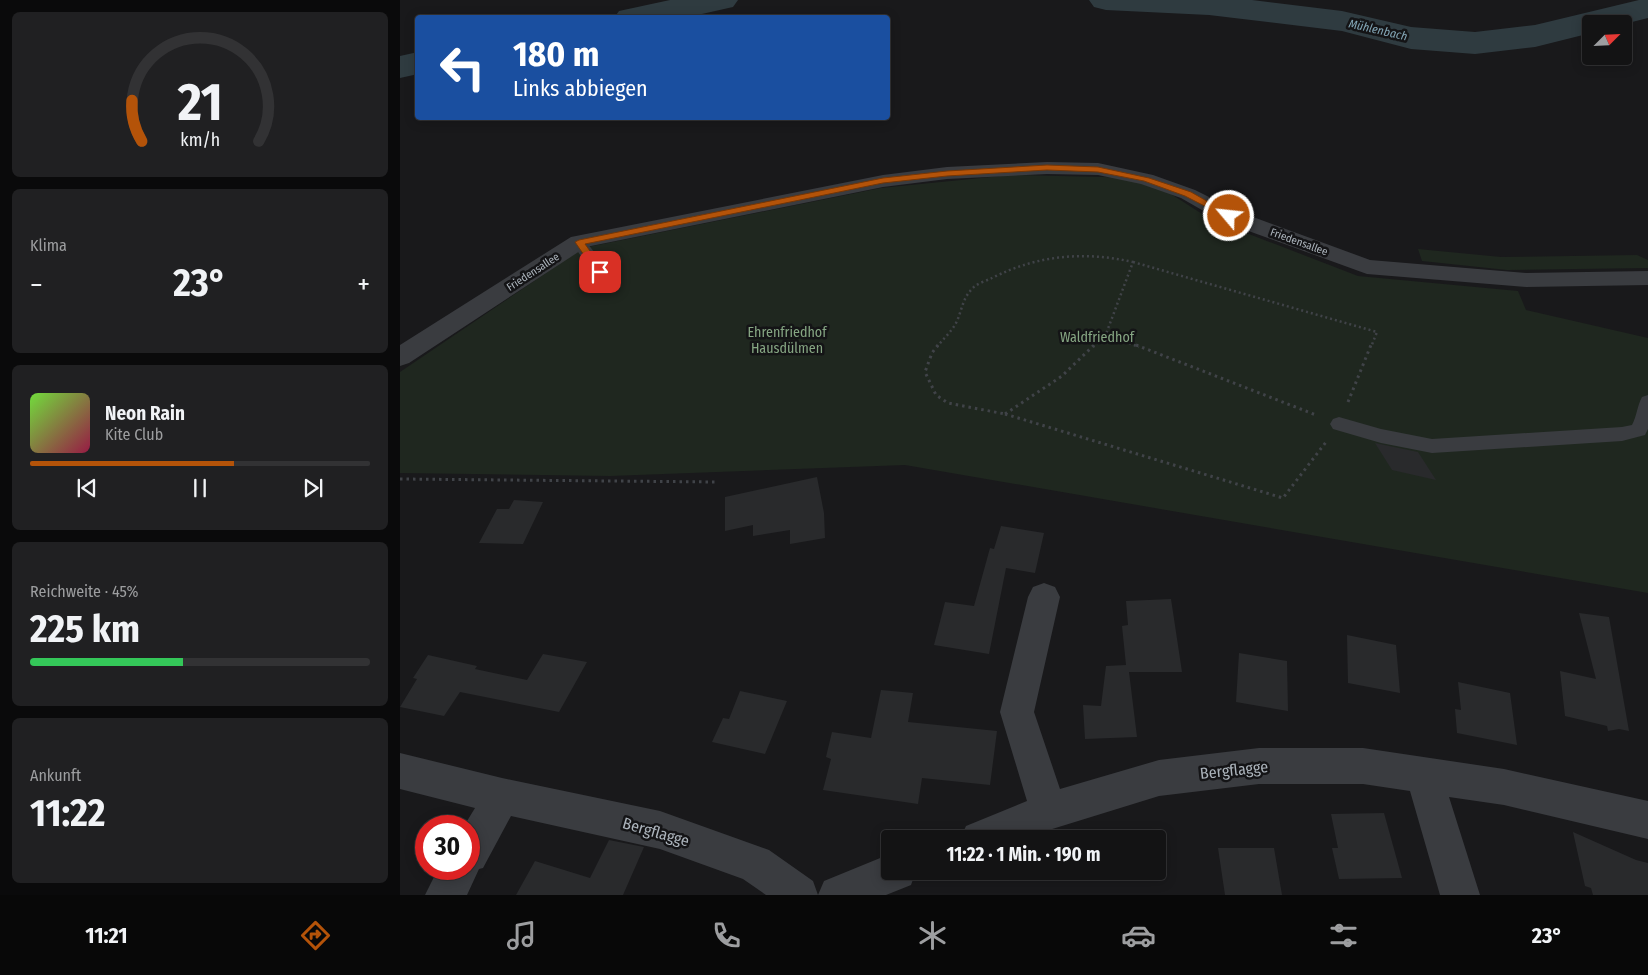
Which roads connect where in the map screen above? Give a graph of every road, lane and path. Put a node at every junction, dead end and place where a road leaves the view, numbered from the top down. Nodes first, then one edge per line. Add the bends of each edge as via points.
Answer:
1 (579, 242) junction
2 (1133, 262) junction
3 (1647, 282) edge
4 (609, 283) dead end
5 (1106, 334) junction
6 (400, 357) edge
7 (1648, 402) edge
8 (1005, 414) junction
9 (1339, 424) junction
10 (400, 479) edge
11 (717, 482) dead end
12 (1044, 597) dead end
13 (400, 771) edge
14 (1424, 776) junction
15 (502, 796) junction
16 (1049, 811) junction
17 (1648, 820) edge
18 (1002, 830) edge
19 (480, 835) edge
20 (881, 878) edge
21 (454, 880) edge
22 (445, 895) edge
23 (799, 895) edge
24 (838, 895) edge
25 (1460, 895) edge

1 - 3 street, Friedensallee via 883,181 947,173 1098,169 1146,179 1188,194 1229,216 1367,267 1526,280
1 - 4 lane
1 - 6 street, Friedensallee
2 - 5 path
2 - 8 path via 1107,256 1039,260 1007,270 973,287 962,302 956,323 932,353 925,372 936,395 948,403
2 - 9 path via 1377,332
5 - 8 path via 1062,376
5 - 9 path
7 - 9 lane via 1645,419 1638,430 1526,441 1432,446
8 - 9 path via 1283,498
10 - 11 path
12 - 16 street via 1017,712
13 - 15 street, Bergflagge
14 - 16 street, Bergflagge via 1363,766 1259,766 1159,778
14 - 17 street, Bergflagge via 1504,787
14 - 25 street
15 - 19 street
15 - 23 street, Bergflagge via 660,830 755,864
16 - 18 street, Bergflagge
20 - 24 street
21 - 22 street

